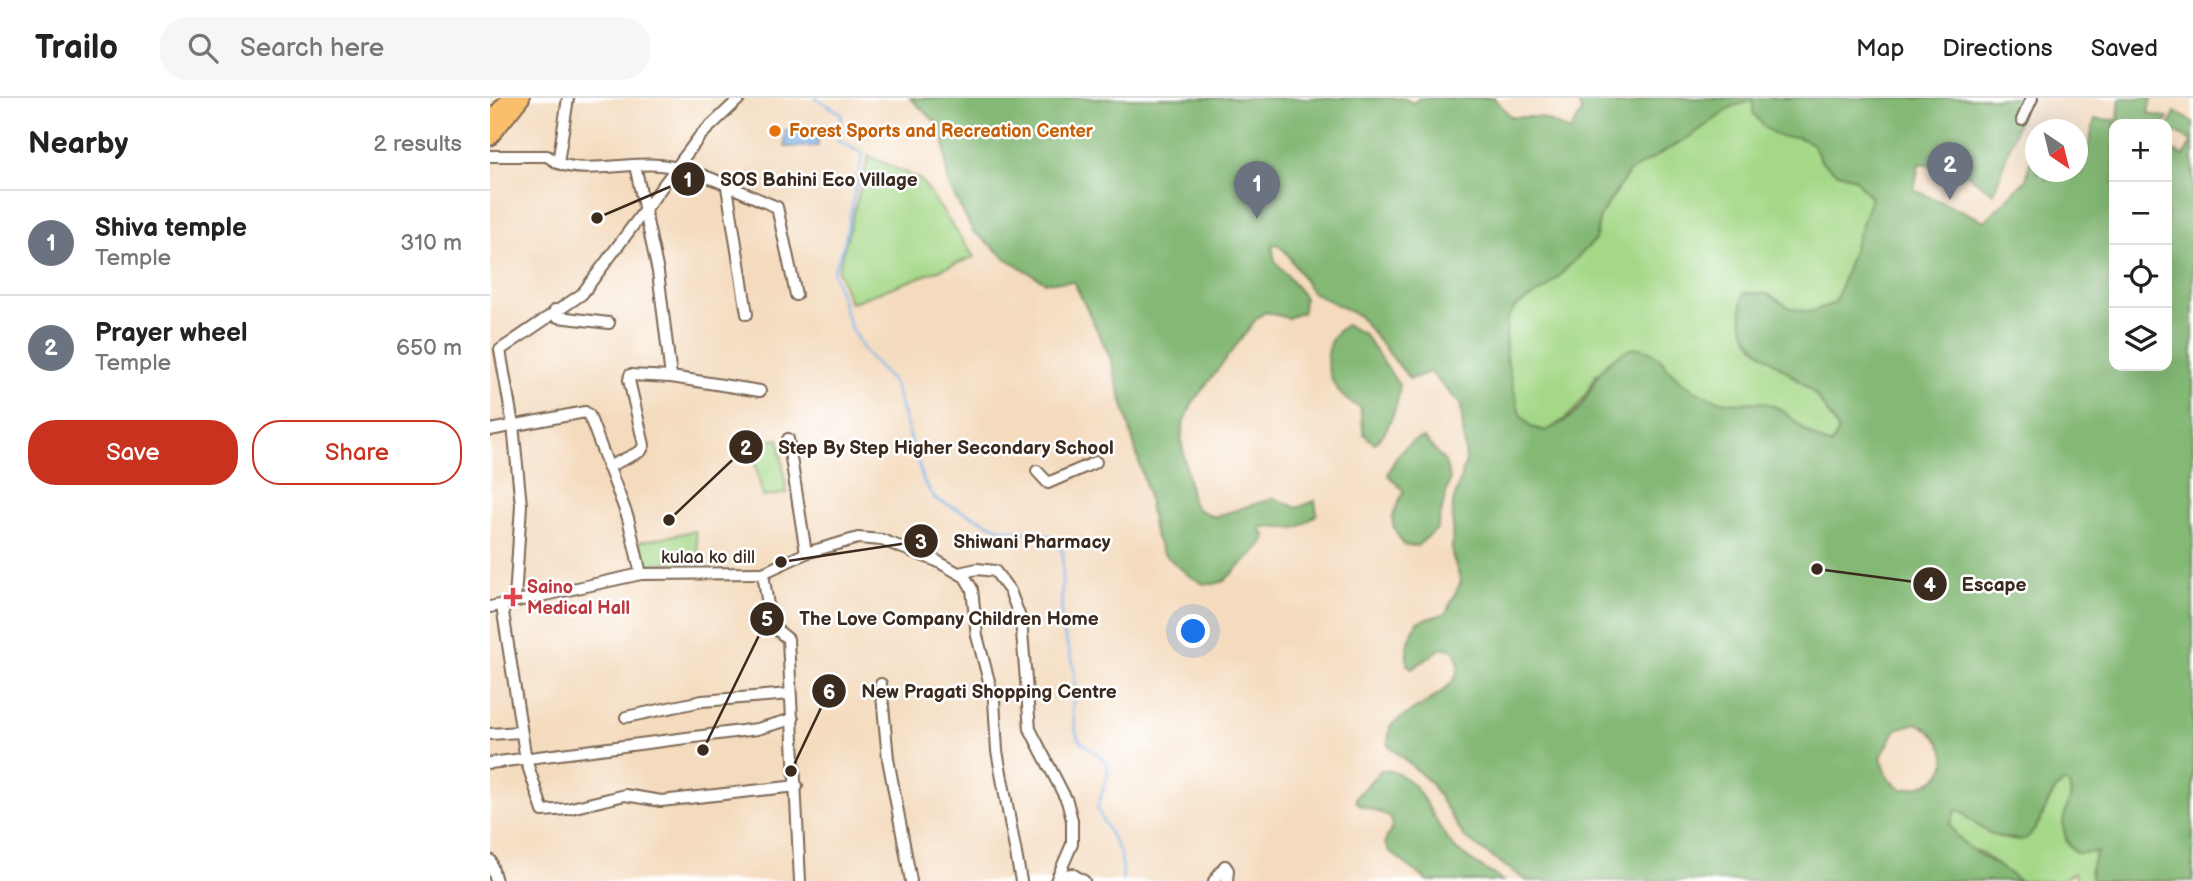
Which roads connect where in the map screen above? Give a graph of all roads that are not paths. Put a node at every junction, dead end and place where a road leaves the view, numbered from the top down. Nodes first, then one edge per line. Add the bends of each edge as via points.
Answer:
1 (509, 98) edge
2 (522, 98) edge
3 (568, 98) edge
4 (740, 98) edge
5 (2032, 98) edge
6 (2022, 120) dead end
7 (490, 121) edge
8 (490, 138) edge
9 (490, 156) edge
10 (558, 163) junction
11 (635, 164) junction
12 (676, 167) junction
13 (727, 187) junction
14 (645, 211) junction
15 (796, 295) dead end
16 (555, 310) junction
17 (747, 314) dead end
18 (609, 323) dead end
19 (671, 377) junction
20 (760, 391) dead end
21 (513, 425) junction
22 (490, 430) edge
23 (788, 439) dead end
24 (1096, 463) dead end
25 (608, 467) junction
26 (1037, 471) dead end
27 (806, 553) junction
28 (959, 572) junction
29 (763, 573) junction
30 (642, 574) junction
31 (515, 600) junction
32 (496, 607) edge
33 (881, 684) dead end
34 (790, 694) junction
35 (626, 717) dead end
36 (793, 719) junction
37 (521, 732) junction
38 (490, 734) edge
39 (526, 760) junction
40 (490, 763) edge
41 (797, 786) junction
42 (490, 860) edge
43 (1057, 878) edge
44 (496, 881) edge
45 (800, 881) edge
46 (911, 881) edge
47 (1021, 881) edge
48 (1084, 881) edge
49 (1214, 881) edge
50 (1227, 881) edge

1 - 7 main road
2 - 8 main road
3 - 10 street
4 - 12 street
5 - 6 street
9 - 10 street via 547,156
10 - 11 street via 567,167
11 - 12 street
11 - 14 street
12 - 13 street
12 - 14 street
13 - 15 street via 777,207
13 - 17 street
14 - 16 street via 582,294
14 - 19 street
16 - 18 street via 558,317
16 - 21 street via 500,350
19 - 20 street
19 - 25 street via 630,374 644,445 641,452
21 - 22 street
21 - 25 street via 586,412
21 - 31 street via 521,505
23 - 27 street
24 - 26 street via 1048,483
25 - 30 street via 628,518
27 - 28 street via 858,538 882,540
27 - 29 street
28 - 43 street via 995,571 1010,591 1021,620 1030,729 1072,820 1072,844
28 - 47 street via 972,589
29 - 30 street, kulaa ko dill
29 - 34 street, kulaa ko dill via 771,625 788,639
30 - 31 street, kulaa ko dill
31 - 32 street, kulaa ko dill
32 - 37 street
33 - 46 street via 888,759
34 - 35 street via 702,701
34 - 36 street, kulaa ko dill
36 - 39 street via 757,729
36 - 41 street, kulaa ko dill
37 - 38 street
37 - 39 street
39 - 40 street
39 - 41 street via 539,807 549,812 625,795 661,801
41 - 45 street, kulaa ko dill
42 - 44 street
43 - 48 street via 1072,874
49 - 50 street via 1225,866

